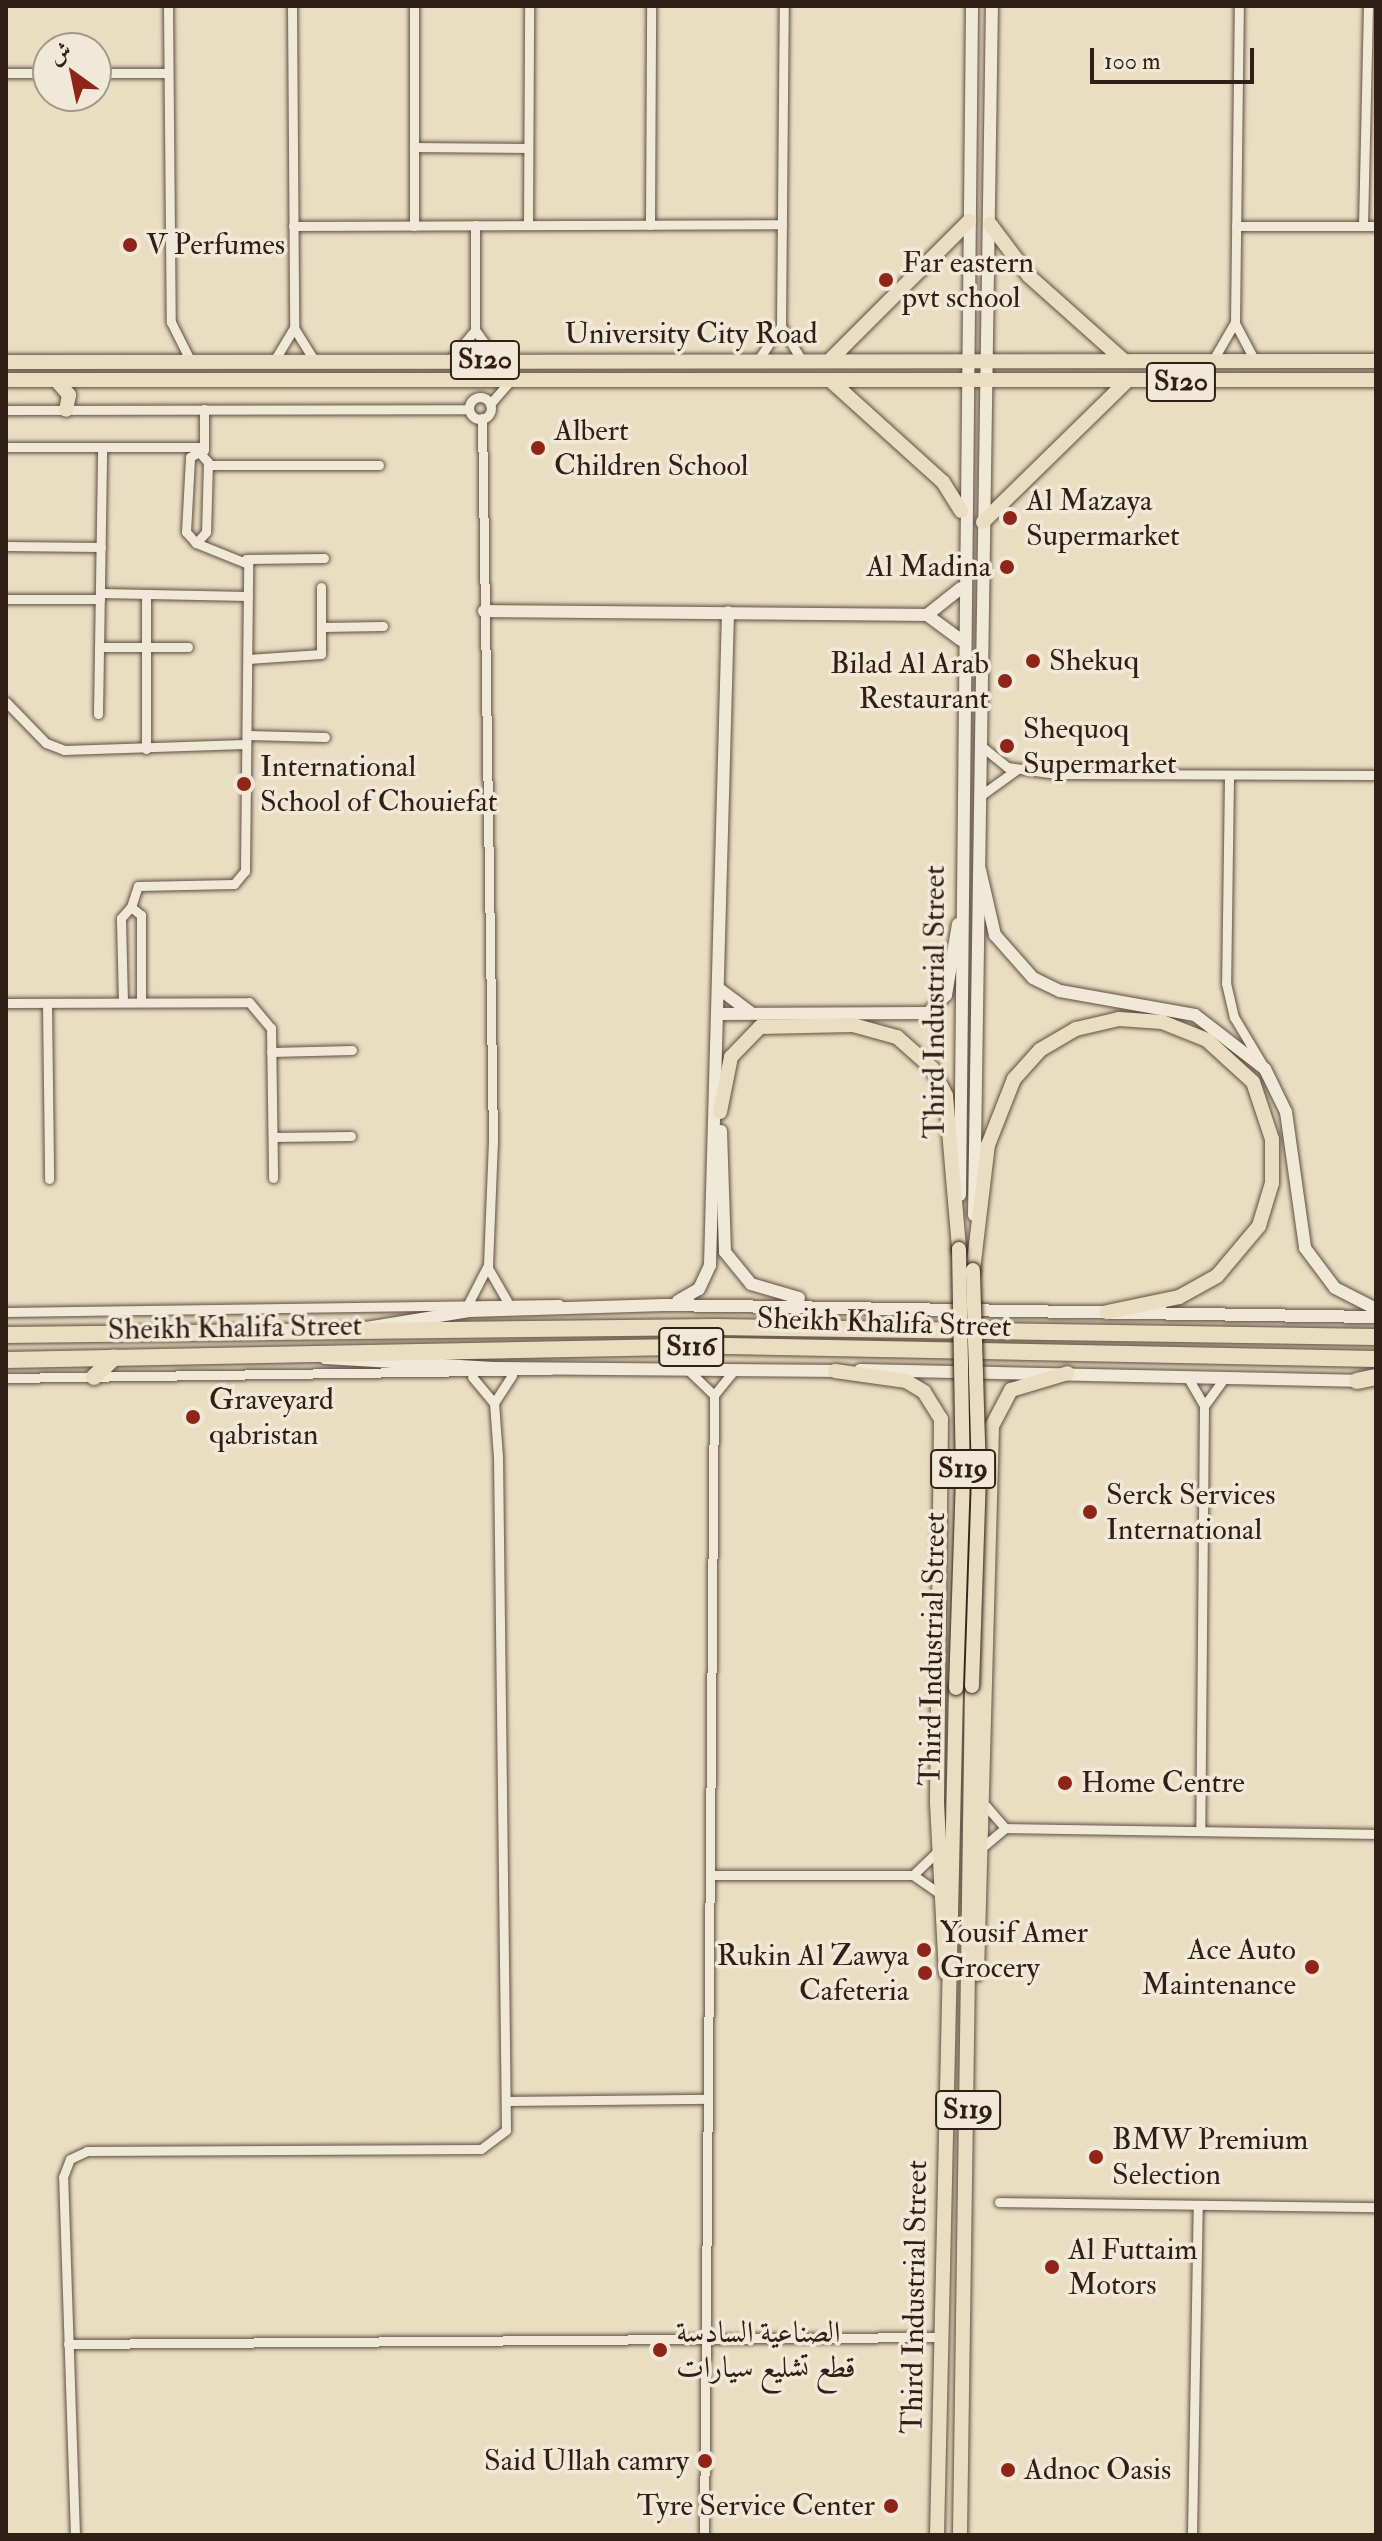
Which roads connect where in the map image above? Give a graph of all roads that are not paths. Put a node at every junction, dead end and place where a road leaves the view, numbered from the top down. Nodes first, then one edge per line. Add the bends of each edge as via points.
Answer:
1 (168, 6) edge
2 (292, 6) edge
3 (414, 6) edge
4 (529, 6) edge
5 (651, 6) edge
6 (784, 6) edge
7 (972, 6) edge
8 (992, 6) edge
9 (1239, 6) edge
10 (1368, 6) edge
11 (6, 73) edge
12 (32, 73) edge
13 (112, 73) edge
14 (168, 73) junction
15 (1371, 90) edge
16 (414, 147) junction
17 (528, 148) junction
18 (969, 221) junction
19 (782, 224) junction
20 (990, 224) junction
21 (475, 225) junction
22 (528, 225) junction
23 (650, 225) junction
24 (293, 226) junction
25 (414, 226) junction
26 (1236, 226) junction
27 (1363, 226) junction
28 (1376, 226) edge
29 (1235, 322) junction
30 (781, 326) junction
31 (294, 328) junction
32 (475, 330) junction
33 (966, 341) junction
34 (987, 342) junction
35 (801, 359) junction
36 (449, 360) junction
37 (497, 360) junction
38 (758, 360) junction
39 (830, 360) junction
40 (946, 360) junction
41 (965, 360) junction
42 (987, 360) junction
43 (1009, 360) junction
44 (274, 361) junction
45 (315, 361) junction
46 (359, 361) junction
47 (1126, 361) junction
48 (1376, 361) edge
49 (6, 362) edge
50 (191, 362) junction
51 (1210, 363) junction
52 (1258, 363) junction
53 (826, 378) junction
54 (6, 380) edge
55 (56, 380) junction
56 (317, 380) junction
57 (459, 380) junction
58 (511, 380) junction
59 (943, 380) junction
60 (1376, 380) edge
61 (964, 381) junction
62 (986, 381) junction
63 (1010, 382) junction
64 (1127, 382) junction
65 (963, 399) junction
66 (986, 401) junction
67 (472, 404) junction
68 (490, 404) junction
69 (204, 409) junction
70 (6, 410) edge
71 (66, 410) junction
72 (482, 418) junction
73 (7, 447) edge
74 (102, 447) junction
75 (204, 450) junction
76 (208, 465) junction
77 (379, 465) dead end
78 (961, 511) junction
79 (983, 522) junction
80 (196, 543) junction
81 (6, 546) edge
82 (101, 547) junction
83 (324, 558) dead end
84 (246, 559) junction
85 (321, 587) dead end
86 (961, 588) junction
87 (146, 594) junction
88 (100, 596) junction
89 (248, 596) junction
90 (6, 599) edge
91 (484, 611) junction
92 (728, 612) junction
93 (927, 615) junction
94 (383, 626) dead end
95 (322, 627) junction
96 (961, 640) junction
97 (99, 647) junction
98 (146, 647) junction
99 (188, 647) dead end
100 (248, 659) junction
101 (6, 702) edge
102 (98, 714) dead end
103 (325, 737) dead end
104 (246, 740) junction
105 (980, 745) junction
106 (146, 749) junction
107 (1016, 770) junction
108 (1376, 775) edge
109 (1229, 777) junction
110 (978, 799) junction
111 (975, 862) junction
112 (131, 907) junction
113 (961, 918) junction
114 (122, 957) junction
115 (141, 957) junction
116 (718, 988) junction
117 (123, 1002) junction
118 (141, 1002) junction
119 (6, 1003) edge
120 (47, 1003) junction
121 (753, 1014) junction
122 (718, 1021) junction
123 (352, 1050) dead end
124 (271, 1052) junction
125 (1265, 1069) junction
126 (720, 1112) junction
127 (351, 1136) dead end
128 (273, 1137) junction
129 (982, 1149) junction
130 (956, 1151) junction
131 (273, 1178) dead end
132 (49, 1179) dead end
133 (488, 1265) junction
134 (507, 1301) junction
135 (469, 1302) junction
136 (664, 1305) junction
137 (833, 1305) junction
138 (578, 1308) junction
139 (1376, 1309) edge
140 (6, 1312) edge
141 (1107, 1312) junction
142 (1376, 1317) edge
143 (350, 1331) junction
144 (6, 1335) edge
145 (1376, 1337) edge
146 (315, 1354) junction
147 (114, 1358) junction
148 (1376, 1359) edge
149 (6, 1360) edge
150 (553, 1368) junction
151 (736, 1368) junction
152 (685, 1369) junction
153 (835, 1371) junction
154 (1068, 1373) junction
155 (512, 1375) junction
156 (1187, 1376) junction
157 (94, 1377) junction
158 (472, 1377) junction
159 (1225, 1377) junction
160 (6, 1378) edge
161 (1376, 1380) edge
162 (1357, 1381) joint
163 (714, 1395) junction
164 (494, 1403) junction
165 (1204, 1406) junction
166 (986, 1806) junction
167 (1005, 1828) junction
168 (1200, 1831) junction
169 (1376, 1834) edge
170 (985, 1845) junction
171 (939, 1849) junction
172 (710, 1875) junction
173 (913, 1875) junction
174 (942, 1897) junction
175 (950, 1989) junction
176 (972, 1990) junction
177 (708, 2099) junction
178 (509, 2101) junction
179 (999, 2202) dead end
180 (1198, 2205) junction
181 (1376, 2207) edge
182 (939, 2337) junction
183 (703, 2338) junction
184 (68, 2344) junction
185 (75, 2535) edge
186 (704, 2535) edge
187 (937, 2535) edge
188 (960, 2535) edge
189 (1192, 2535) edge

1 - 14 street
2 - 24 street
3 - 16 street
4 - 17 street
5 - 23 street
6 - 19 street
7 - 18 main road, Third Industrial Street
8 - 20 main road, Third Industrial Street
9 - 26 street
10 - 15 street
11 - 12 street
13 - 14 street
14 - 50 street via 171,322
15 - 27 street
16 - 17 street
16 - 25 street
17 - 22 street
18 - 33 main road, Third Industrial Street
18 - 39 main road
19 - 23 street
19 - 30 street
20 - 34 main road, Third Industrial Street
20 - 47 main road via 1029,276
21 - 22 street
21 - 25 street
21 - 32 street
22 - 23 street
24 - 25 street
24 - 31 street
26 - 27 street
26 - 29 street
27 - 28 street
29 - 51 street
29 - 52 street
30 - 35 street
30 - 38 street
31 - 44 street
31 - 45 street
32 - 36 street
32 - 37 street
33 - 34 main road
33 - 41 main road, Third Industrial Street
34 - 42 main road, Third Industrial Street
35 - 38 main road, University City Road / S120
35 - 39 main road, University City Road / S120
36 - 37 main road, University City Road / S120
36 - 46 main road, University City Road / S120
37 - 38 main road, University City Road / S120
39 - 40 main road, University City Road / S120
40 - 41 main road, University City Road / S120
40 - 59 main road
41 - 42 main road, University City Road / S120
41 - 61 main road, Third Industrial Street
42 - 43 main road, University City Road / S120
42 - 62 main road, Third Industrial Street
43 - 47 main road, University City Road / S120
43 - 63 main road
44 - 45 main road, University City Road / S120
44 - 50 main road, University City Road / S120
45 - 46 main road, University City Road / S120
46 - 56 main road via 355,372
47 - 51 main road, University City Road / S120
48 - 52 main road, University City Road / S120
49 - 50 main road, University City Road / S120
51 - 52 main road, University City Road / S120
53 - 58 main road, University City Road / S120
53 - 59 main road, University City Road / S120
53 - 78 main road via 854,394 933,472
54 - 55 main road, University City Road / S120
55 - 56 main road, University City Road / S120
55 - 71 main road via 69,395
56 - 57 main road, University City Road / S120
57 - 58 main road, University City Road / S120
57 - 67 street
58 - 68 street
59 - 61 main road, University City Road / S120
60 - 64 main road, University City Road / S120
61 - 62 main road, University City Road / S120
61 - 65 main road, Third Industrial Street
62 - 63 main road, University City Road / S120
62 - 66 main road, Third Industrial Street
63 - 64 main road, University City Road / S120
64 - 79 main road via 1072,429
65 - 66 main road
65 - 78 main road, Third Industrial Street
66 - 79 main road, Third Industrial Street
67 - 68 street
67 - 69 street
67 - 72 street
68 - 72 street
69 - 71 street
69 - 75 street
70 - 71 street
72 - 91 street
73 - 74 street
74 - 75 street
74 - 82 street
75 - 76 street
75 - 80 street via 194,453 190,463 186,532
76 - 77 street
76 - 80 street via 206,532
78 - 86 main road, Third Industrial Street
79 - 105 main road, Third Industrial Street
80 - 84 street
81 - 82 street
82 - 88 street
83 - 84 street
84 - 89 street
85 - 95 street
86 - 93 main road
86 - 96 main road, Third Industrial Street
87 - 88 street
87 - 89 street
87 - 98 street
88 - 90 street
88 - 97 street
89 - 100 street
91 - 92 main road
91 - 133 street via 493,1126
92 - 93 main road
92 - 116 main road
93 - 96 main road
94 - 95 street
95 - 100 street via 317,657
96 - 113 main road, Third Industrial Street
97 - 98 street
97 - 102 street
98 - 99 street
98 - 106 street
100 - 104 street
101 - 106 street via 55,747
103 - 104 street
104 - 106 street
104 - 112 street via 243,877 234,884 138,886
105 - 107 street
105 - 110 main road, Third Industrial Street
107 - 109 street
107 - 110 street
108 - 109 street
109 - 125 street via 1226,983 1234,1017
110 - 111 main road, Third Industrial Street
111 - 125 main road via 995,935 1023,971 1060,991 1195,1015
111 - 129 main road, Third Industrial Street
112 - 114 street via 122,914
112 - 115 street via 141,915
113 - 121 main road via 946,995 928,1013
113 - 130 main road, Third Industrial Street
114 - 115 street
114 - 117 street
115 - 118 street
116 - 121 main road
116 - 122 main road
117 - 118 street
117 - 120 street
118 - 124 street via 249,1002 270,1024
119 - 120 street
120 - 132 street
121 - 122 main road
122 - 126 main road
122 - 136 main road via 709,1272 694,1294
123 - 124 street
124 - 128 street
125 - 139 main road via 1286,1112 1305,1248 1335,1288
126 - 130 main road, Third Industrial Street via 731,1057 751,1032 782,1024 868,1026 908,1045 932,1068 946,1096
126 - 137 main road via 722,1237 732,1265 763,1291
127 - 128 street
128 - 131 street
129 - 141 main road, Third Industrial Street via 1004,1095 1026,1064 1056,1039 1097,1023 1141,1019 1187,1031 1224,1051 1253,1082 1274,1161 1267,1205 1247,1245 1199,1288
129 - 176 main road, Third Industrial Street / S119, bridge via 973,1270 979,1475 972,1686
130 - 175 main road, Third Industrial Street / S119, bridge via 963,1478
133 - 134 street
133 - 135 street
134 - 135 street
134 - 138 street
135 - 140 street
136 - 137 main road
136 - 138 main road
137 - 141 main road
138 - 143 main road via 406,1316
141 - 142 main road
143 - 144 highway, Sheikh Khalifa Street / S116
143 - 145 highway, Sheikh Khalifa Street / S116 via 793,1328
146 - 147 highway, Sheikh Khalifa Street / S116
146 - 148 highway, Sheikh Khalifa Street / S116 via 728,1346
146 - 150 main road via 355,1364
147 - 149 highway, Sheikh Khalifa Street / S116
147 - 157 highway
150 - 152 main road
150 - 155 street
151 - 152 main road
151 - 153 main road
151 - 163 street
152 - 163 street
153 - 154 main road
153 - 171 main road via 906,1381 924,1392 941,1419
154 - 156 main road
154 - 166 main road via 1019,1384 994,1416
155 - 158 street
155 - 164 street
156 - 159 main road
156 - 165 street
157 - 158 street
157 - 160 street
158 - 164 street
159 - 162 main road
159 - 165 street
161 - 162 highway
163 - 172 street
164 - 178 street
165 - 168 street
166 - 167 street
166 - 170 main road
167 - 168 street
167 - 170 street
168 - 169 street
170 - 176 main road
171 - 173 street
171 - 174 main road
172 - 173 street
172 - 177 street
173 - 174 street
174 - 175 main road
175 - 182 main road, Third Industrial Street / S119
176 - 188 main road, Third Industrial Street / S119
177 - 178 street
177 - 183 street
178 - 184 street via 502,2138 481,2149 77,2153 63,2177
179 - 180 street
180 - 181 street
180 - 189 street
182 - 183 street
182 - 187 main road, Third Industrial Street / S119
183 - 184 street
183 - 186 street
184 - 185 street

